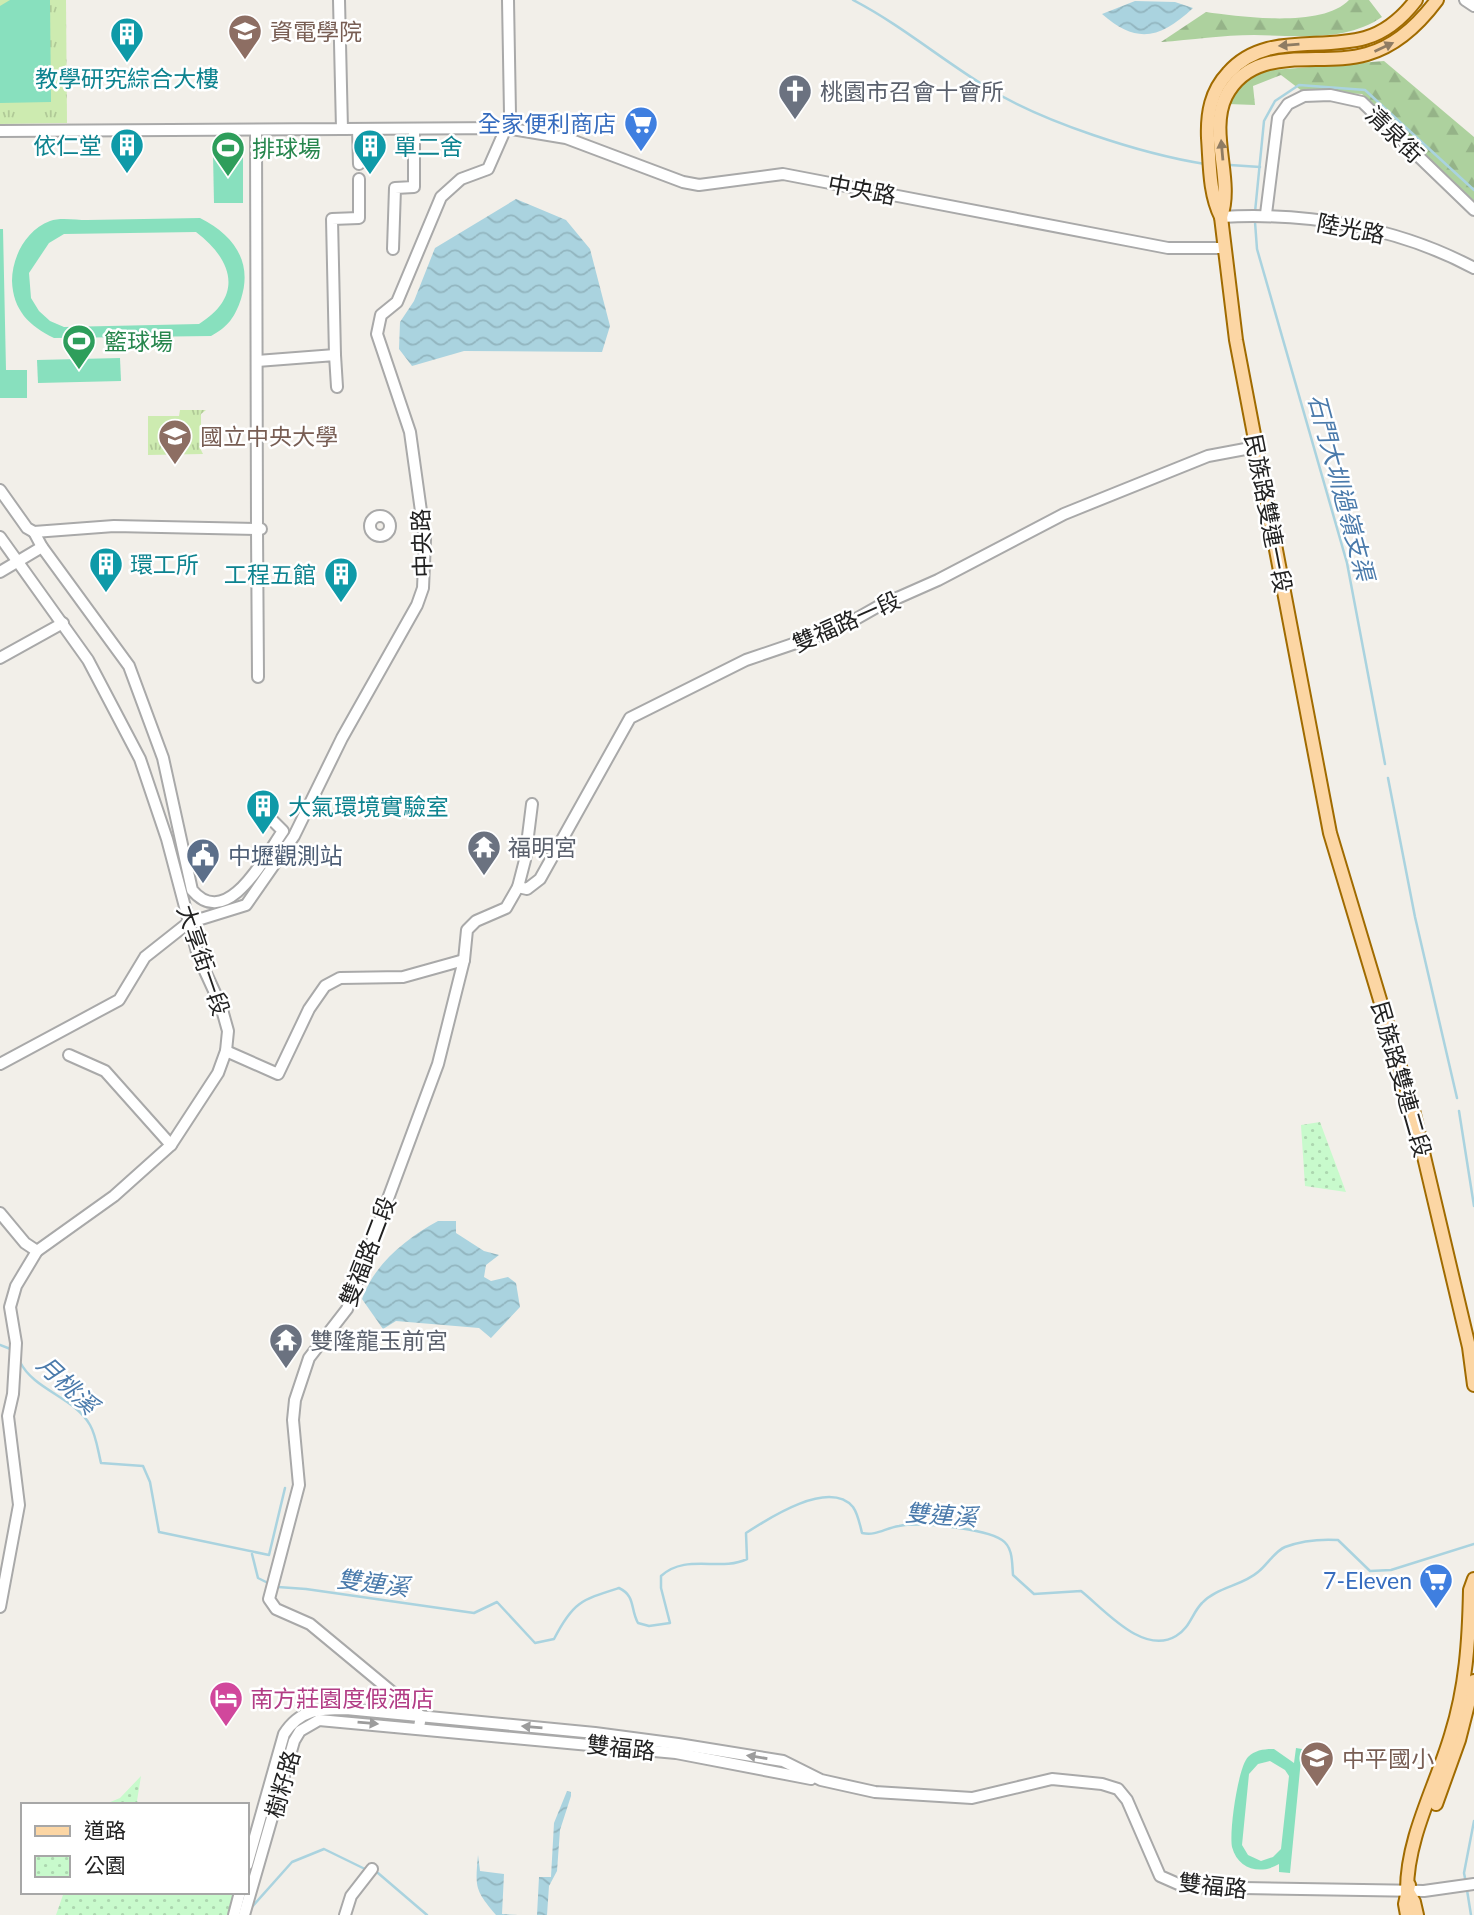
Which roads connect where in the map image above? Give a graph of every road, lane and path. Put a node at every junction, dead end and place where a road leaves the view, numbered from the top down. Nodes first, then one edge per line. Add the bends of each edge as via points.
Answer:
1 (338, 0) edge
2 (508, 0) edge
3 (1416, 0) edge
4 (1437, 0) edge
5 (1465, 0) edge
6 (1474, 6) edge
7 (510, 114) dead end
8 (506, 128) junction
9 (342, 129) junction
10 (358, 129) junction
11 (256, 130) junction
12 (414, 130) junction
13 (0, 131) edge
14 (359, 164) dead end
15 (359, 178) dead end
16 (1474, 210) edge
17 (1266, 214) junction
18 (1221, 217) junction
19 (1224, 248) junction
20 (393, 249) dead end
21 (1474, 268) edge
22 (335, 355) junction
23 (257, 361) junction
24 (337, 387) dead end
25 (1256, 447) junction
26 (0, 490) edge
27 (259, 529) junction
28 (34, 532) junction
29 (0, 537) edge
30 (42, 547) junction
31 (18, 560) junction
32 (0, 572) edge
33 (63, 623) junction
34 (0, 659) edge
35 (258, 677) dead end
36 (1319, 776) joint
37 (532, 804) dead end
38 (269, 817) dead end
39 (518, 887) junction
40 (188, 923) junction
41 (464, 960) junction
42 (226, 1051) junction
43 (69, 1055) dead end
44 (0, 1064) edge
45 (171, 1145) junction
46 (0, 1213) edge
47 (37, 1251) junction
48 (1474, 1385) edge
49 (1474, 1579) edge
50 (0, 1607) edge
51 (1474, 1681) edge
52 (420, 1722) junction
53 (248, 1861) edge
54 (372, 1869) dead end
55 (1474, 1884) edge
56 (1407, 1891) junction
57 (239, 1894) edge
58 (234, 1915) edge
59 (244, 1915) edge
60 (345, 1915) edge
61 (1407, 1915) edge
62 (1417, 1915) edge

1 - 9 street
2 - 7 street
3 -> 18 main road via 1392,24 1367,37 1275,46 1258,50 1234,66 1210,103 1210,165 1214,203
18 -> 4 main road via 1226,201 1222,110 1240,78 1280,60 1343,58 1378,50 1404,35
5 - 6 street
8 - 12 street, 中央路
8 - 19 street, 中央路 via 565,138 699,186 783,174 1142,243
8 - 40 street, 中央路 via 488,169 461,179 440,197 397,302 381,315 377,334 410,432 426,563 420,596 342,737 294,836 246,905
9 - 10 street, 中央路
9 - 11 street, 中央路
10 - 12 street, 中央路
10 - 14 street
11 - 13 street, 中央路
11 - 23 street
12 - 20 street via 414,187 395,188
15 - 22 street via 359,218 332,219
16 - 17 street, 清泉街 via 1362,102 1330,95 1304,96 1289,104 1278,118
17 - 18 street, 陸光路
17 - 21 street, 陸光路 via 1362,227 1436,248
18 - 19 main road, 民族路雙連一段
19 - 25 main road, 民族路雙連一段
22 - 23 street
22 - 24 street
23 - 27 street
25 - 36 main road, 民族路雙連一段
25 - 39 street, 雙福路一段 via 1208,456 1064,514 840,628 746,660 630,718 540,879 527,889
26 - 28 street
27 - 28 street via 114,526
27 - 35 street
28 - 30 street
29 - 31 street, 大享街一段
30 - 31 street
30 - 38 street via 130,666 163,758 192,890 197,895 216,901 238,894 283,831
31 - 32 street
31 - 33 street, 大享街一段
33 - 34 street
33 - 40 street, 大享街一段 via 88,660 140,759
36 - 48 main road, 民族路雙連二段 via 1330,833 1413,1110
37 - 39 street, 雙福路二段
39 - 41 street, 雙福路二段 via 506,908 467,930
40 - 42 street, 大享街一段 via 221,1006 228,1031
40 - 44 street via 145,957 118,1000
41 - 42 street via 402,978 340,978 325,986 278,1074
41 - 52 street, 雙福路二段 via 438,1064 347,1309 309,1358 295,1400 299,1485 269,1599 276,1609 310,1623
42 - 45 street, 大享街一段 via 218,1073
43 - 45 street via 106,1071
45 - 47 street, 大享街一段 via 114,1196
46 - 47 street
47 - 50 street, 大享街一段 via 21,1274 10,1316 16,1343 8,1416 19,1505
49 - 56 main road via 1465,1684 1409,1856
51 - 56 main road via 1459,1740
52 - 53 street, 樹籽路 via 321,1709 303,1713 284,1734
52 - 56 street, 雙福路 via 678,1744 783,1761 821,1780 875,1792 972,1798 1052,1779 1102,1784 1118,1789 1127,1800 1160,1876 1174,1885
59 -> 52 street, 樹籽路 via 300,1731 328,1719
54 - 60 street via 356,1886
55 - 56 street
56 - 61 main road
56 - 62 main road
57 - 58 street

